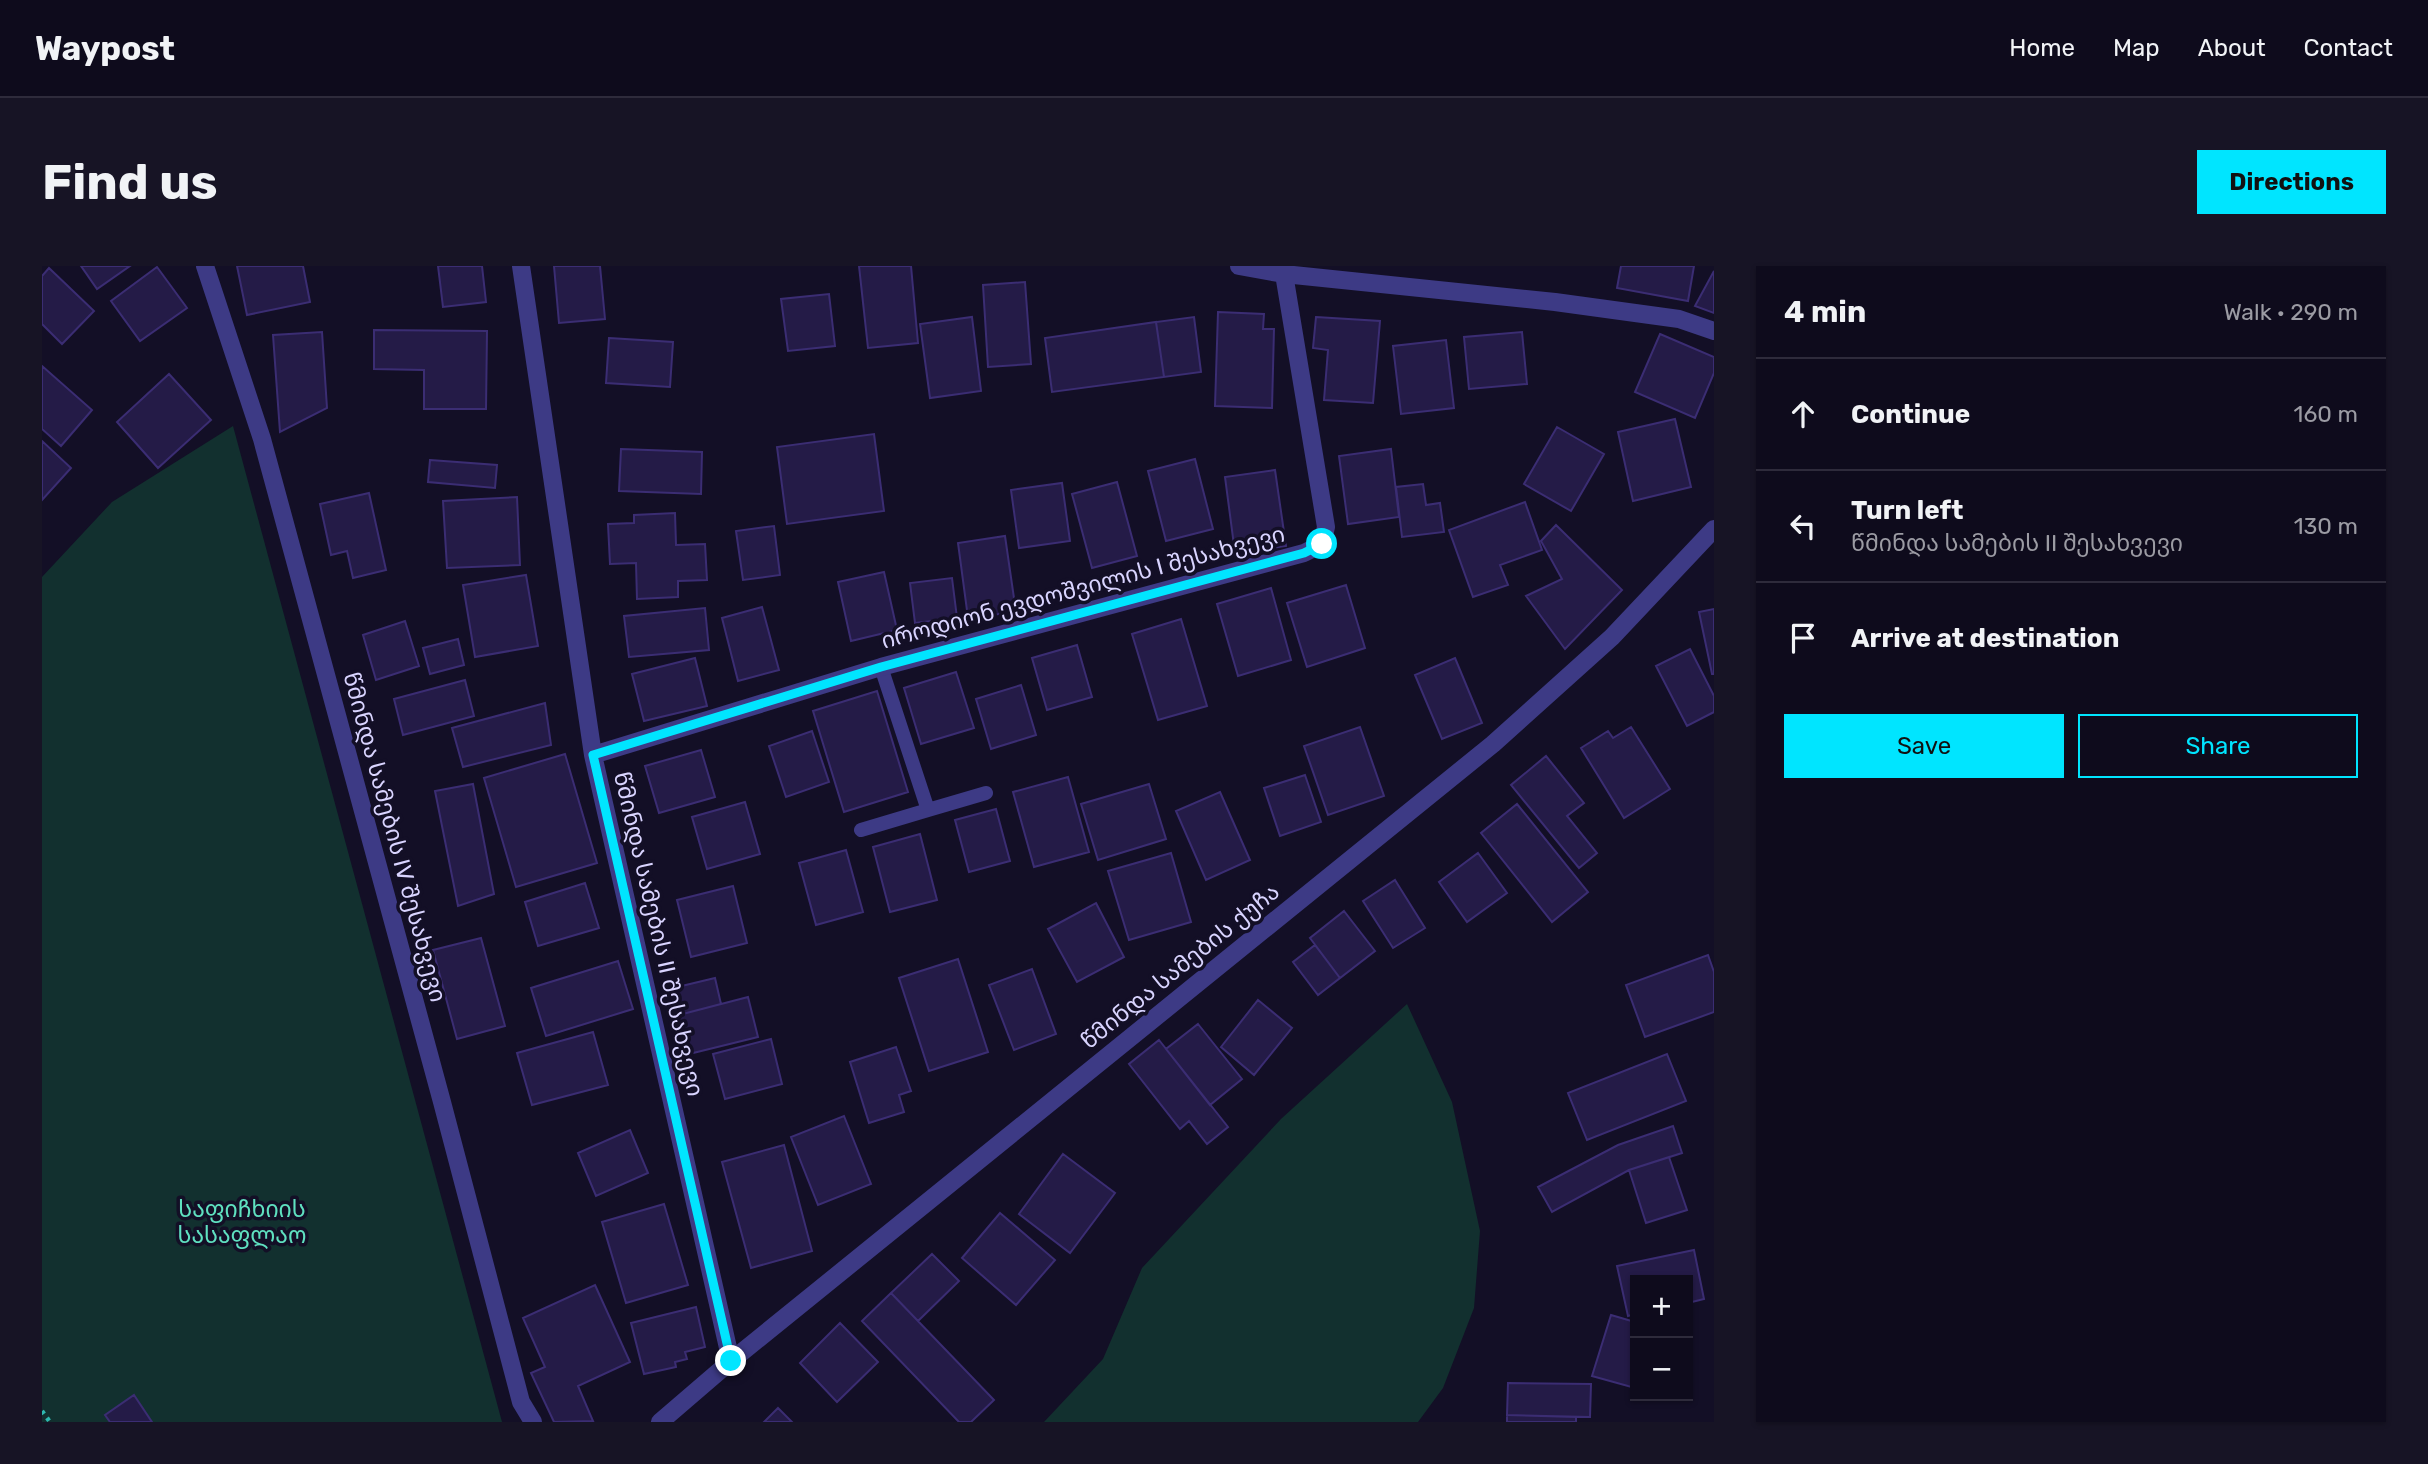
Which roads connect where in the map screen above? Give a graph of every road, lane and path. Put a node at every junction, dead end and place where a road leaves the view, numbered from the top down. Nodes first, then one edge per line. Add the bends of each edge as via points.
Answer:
1 (205, 266) edge
2 (521, 266) edge
3 (1239, 266) edge
4 (1284, 274) junction
5 (1714, 331) edge
6 (1714, 529) edge
7 (881, 667) junction
8 (593, 755) junction
9 (986, 793) dead end
10 (928, 810) junction
11 (862, 830) dead end
12 (731, 1361) junction
13 (42, 1411) edge
14 (50, 1422) edge
15 (533, 1422) edge
16 (660, 1422) edge

1 - 15 street, წმინდა სამების IV შესახვევი via 262,439 520,1402
2 - 8 street, წმინდა სამების II შესახვევი
3 - 4 street
4 - 5 street via 1569,304 1679,319
4 - 7 street, იროდიონ ევდოშვილის I შესახვევი via 1326,527 1322,544 1304,553
6 - 12 street, წმინდა სამების ქუჩა via 1612,637 1493,744
7 - 8 street, იროდიონ ევდოშვილის I შესახვევი
7 - 10 lane
8 - 12 street, წმინდა სამების II შესახვევი
9 - 10 lane
10 - 11 lane
12 - 16 street, წმინდა სამების ქუჩა
13 - 14 path

